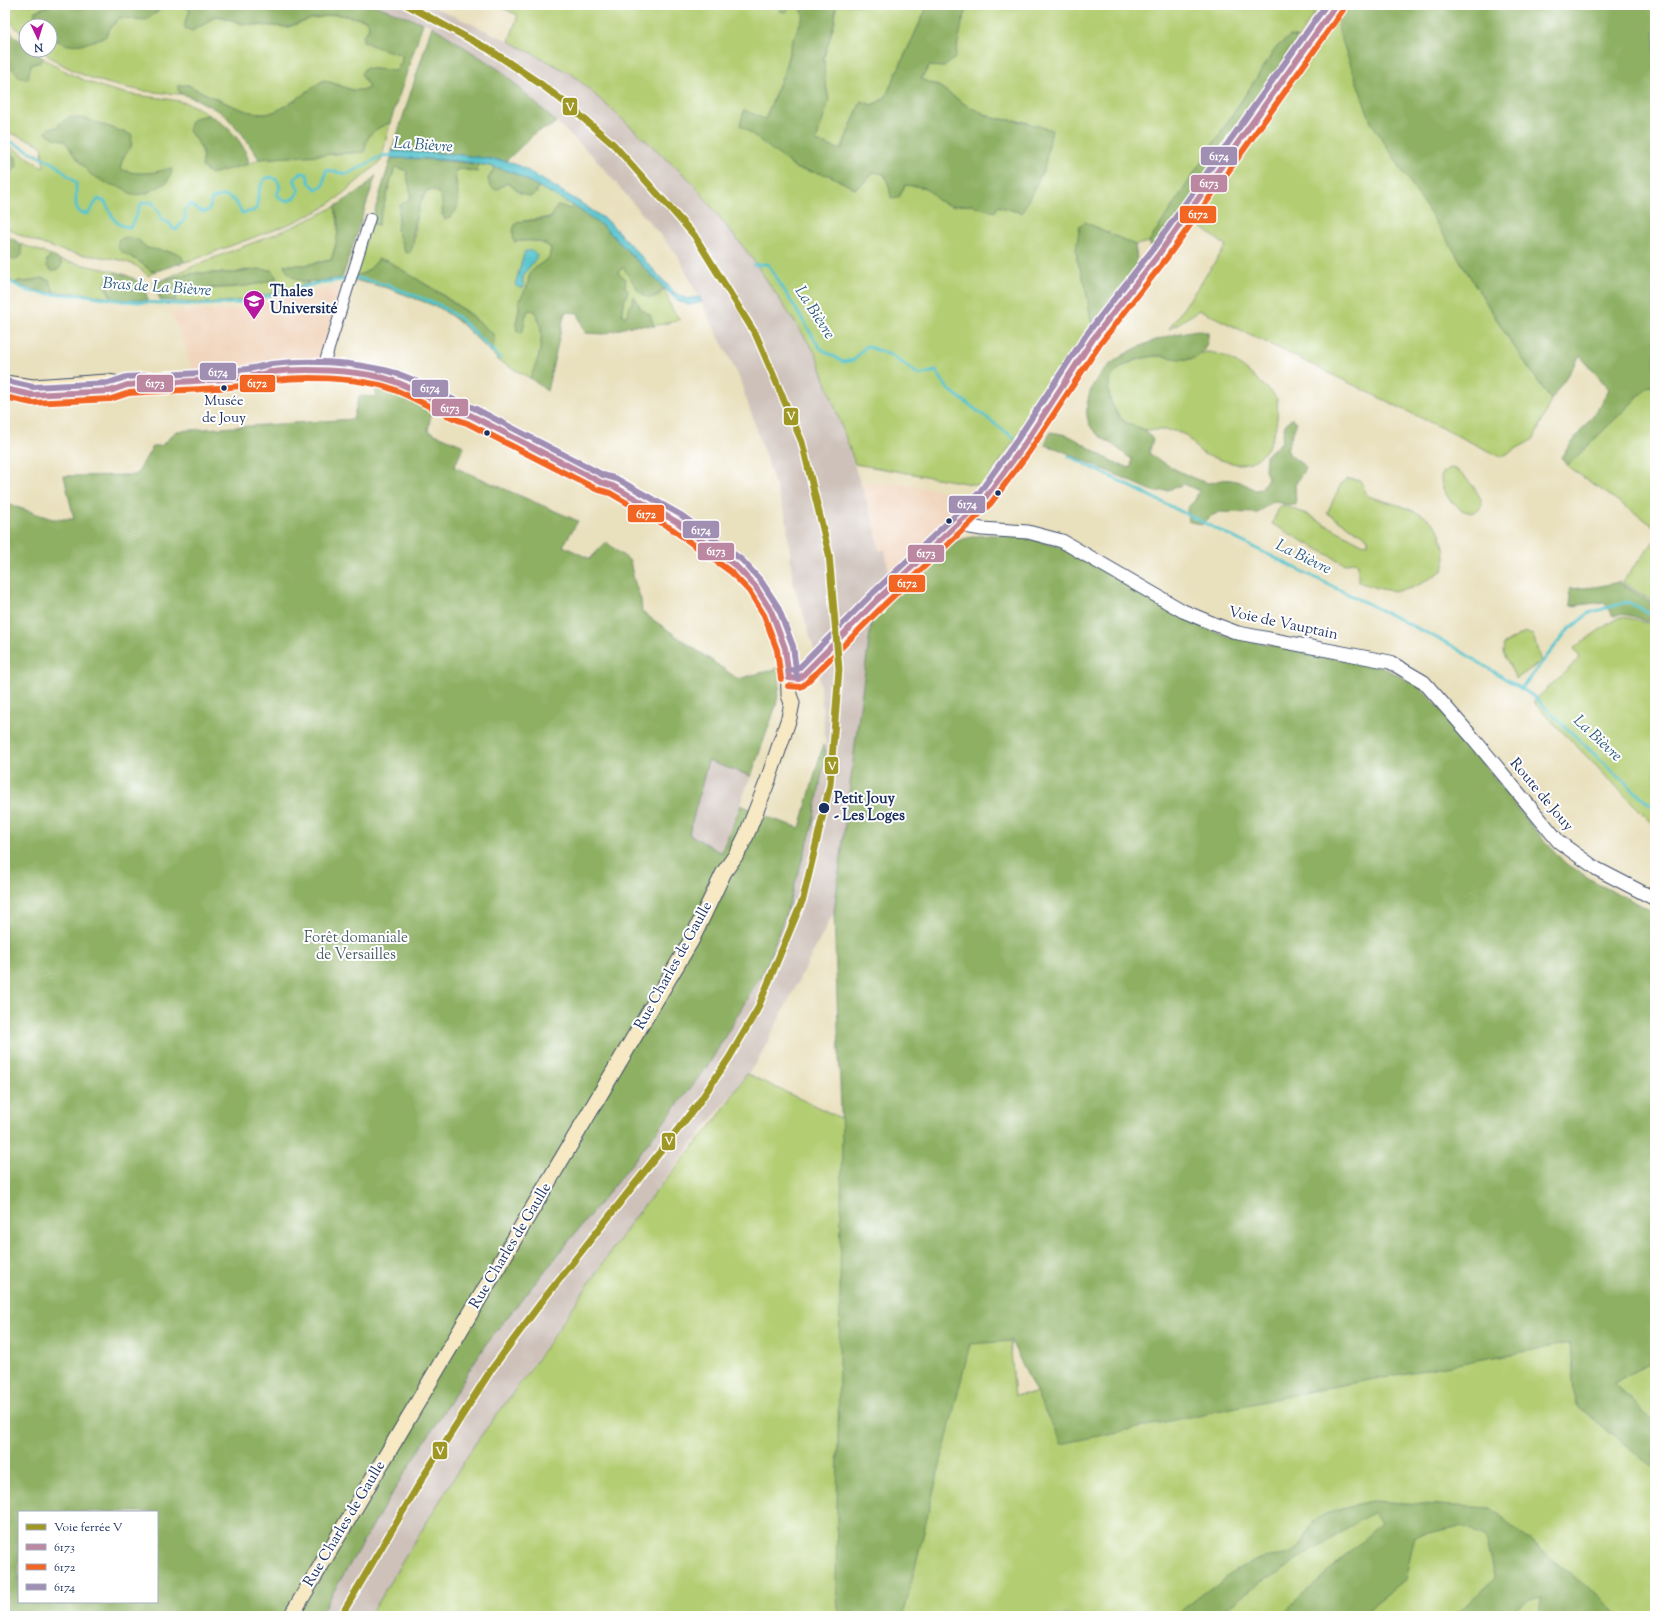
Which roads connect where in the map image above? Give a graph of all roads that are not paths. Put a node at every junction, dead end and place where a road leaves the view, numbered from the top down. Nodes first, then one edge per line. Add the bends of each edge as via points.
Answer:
1 (1336, 5) edge
2 (370, 218) dead end
3 (325, 372) junction
4 (5, 383) edge
5 (127, 385) junction
6 (5, 389) edge
7 (961, 522) junction
8 (789, 678) junction
9 (1473, 738) joint
10 (1655, 899) edge
11 (291, 1616) edge

1 - 7 street via 1159,254 1093,339 996,484
2 - 3 street via 326,358
3 - 5 main road, Rue Charles de Gaulle via 272,372 250,377
3 - 8 main road, Rue Charles de Gaulle via 363,374 404,385 470,415 600,482 613,486 677,522 736,566 763,596 782,641
4 - 5 main road, Rue Charles de Gaulle via 33,387 107,382
5 - 6 main road, Rue Charles de Gaulle via 110,391 32,395
7 - 8 street via 878,599 799,679
7 - 9 street, Voie de Vauptain via 964,526 1028,532 1062,541 1183,611 1238,633 1390,662 1424,682
8 - 11 main road, Rue Charles de Gaulle via 791,711 768,780 746,836 724,872 691,941
9 - 10 street, Route de Jouy via 1559,842 1596,869

